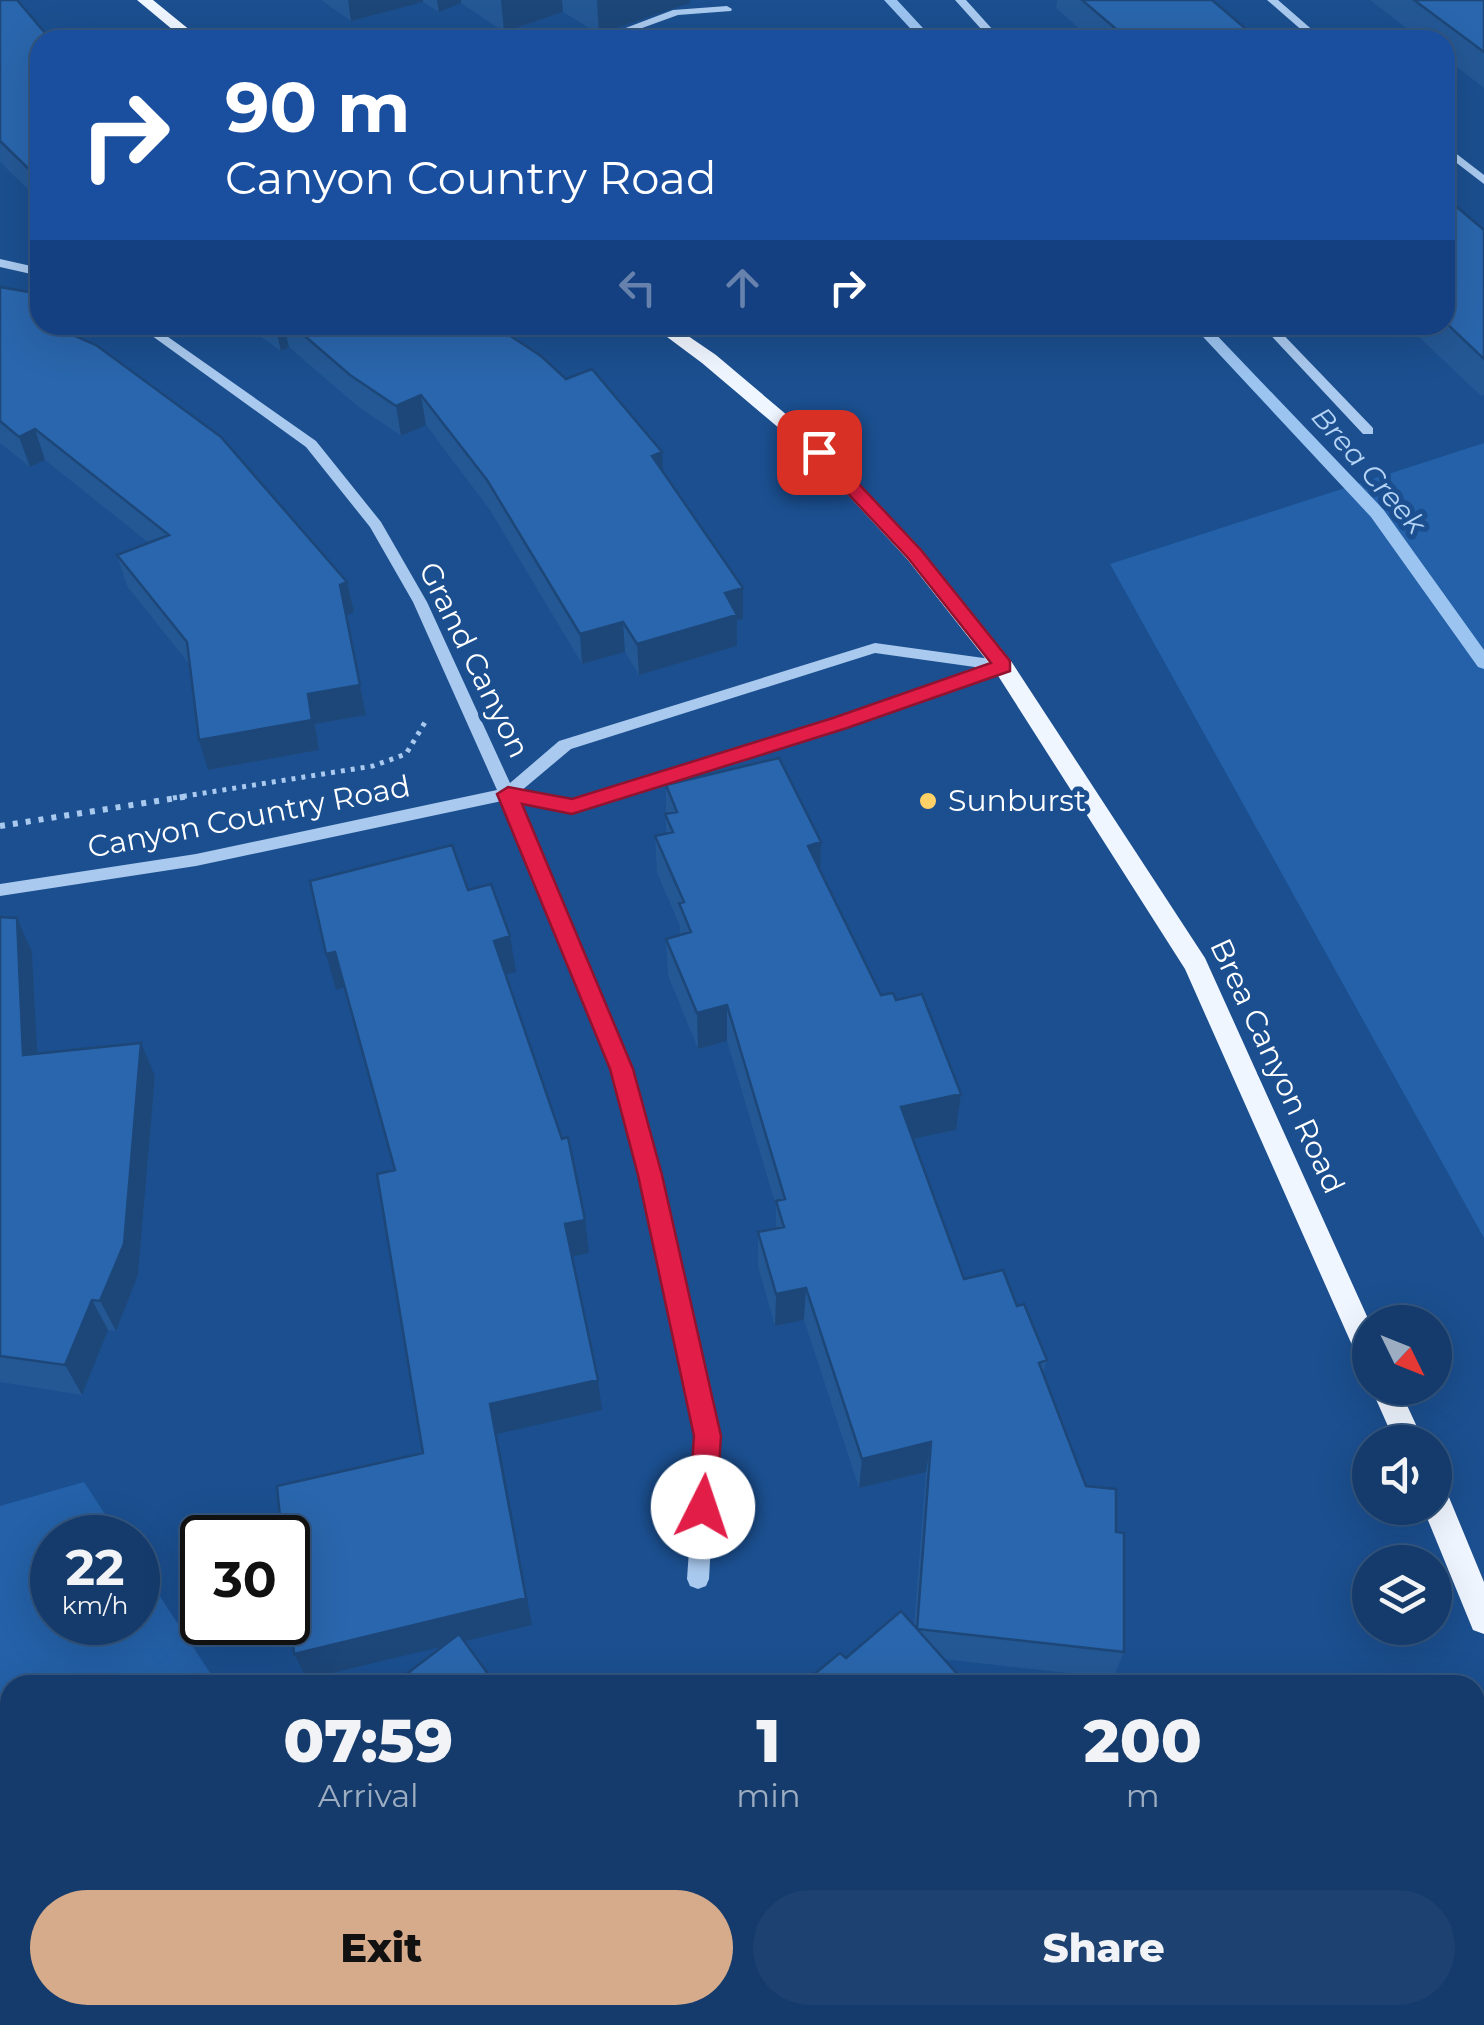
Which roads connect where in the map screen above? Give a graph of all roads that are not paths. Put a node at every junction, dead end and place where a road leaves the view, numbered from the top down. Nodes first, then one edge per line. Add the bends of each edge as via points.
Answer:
1 (144, 0) edge
2 (960, 0) edge
3 (1272, 0) edge
4 (728, 8) dead end
5 (182, 30) edge
6 (627, 30) edge
7 (988, 30) edge
8 (1307, 30) edge
9 (1455, 156) edge
10 (1484, 181) edge
11 (0, 263) edge
12 (30, 270) edge
13 (157, 335) edge
14 (674, 335) edge
15 (1276, 335) edge
16 (1368, 432) dead end
17 (1003, 666) junction
18 (508, 794) junction
19 (0, 890) edge
20 (1352, 1314) edge
21 (1445, 1525) edge
22 (698, 1579) dead end
23 (1484, 1619) edge

1 - 5 main road
2 - 7 street
3 - 8 street
4 - 6 street via 677,12
9 - 10 street
11 - 12 street
13 - 18 street, Grand Canyon via 311,444 376,525 420,602
14 - 17 main road, Brea Canyon Road via 819,452 914,554
15 - 16 street
17 - 18 street, Canyon Country Road via 572,806
17 - 18 street, Canyon Country Road via 874,648 565,745
17 - 20 main road, Brea Canyon Road via 1196,965
18 - 19 street, Canyon Country Road via 196,860
18 - 22 street, Grand Canyon via 622,1069 650,1175 708,1436
21 - 23 main road

